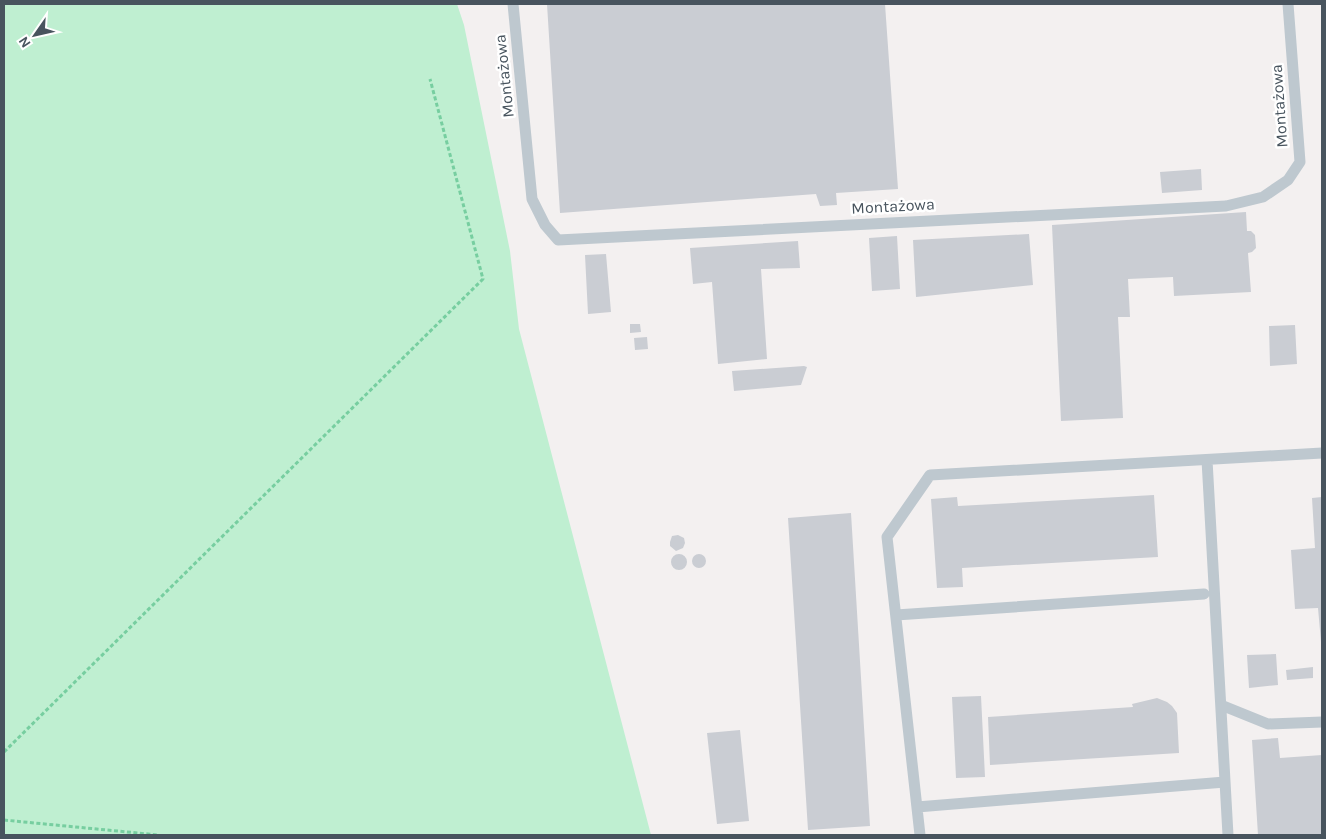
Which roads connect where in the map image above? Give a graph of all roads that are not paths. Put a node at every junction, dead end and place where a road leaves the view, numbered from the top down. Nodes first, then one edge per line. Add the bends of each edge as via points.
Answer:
1 (513, 4) edge
2 (1288, 4) edge
3 (1322, 453) edge
4 (1208, 460) junction
5 (1204, 594) dead end
6 (896, 615) junction
7 (1221, 705) junction
8 (1322, 722) edge
9 (1225, 782) junction
10 (917, 807) junction
11 (920, 835) edge
12 (1228, 835) edge

1 - 2 lane, Montażowa via 532,199 545,225 558,240 1226,206 1263,197 1288,180 1300,162
3 - 4 lane
4 - 6 lane via 930,475 887,537
4 - 7 lane
5 - 6 lane
6 - 10 lane
7 - 8 lane via 1268,724
7 - 9 lane
9 - 10 lane
9 - 12 lane
10 - 11 lane

